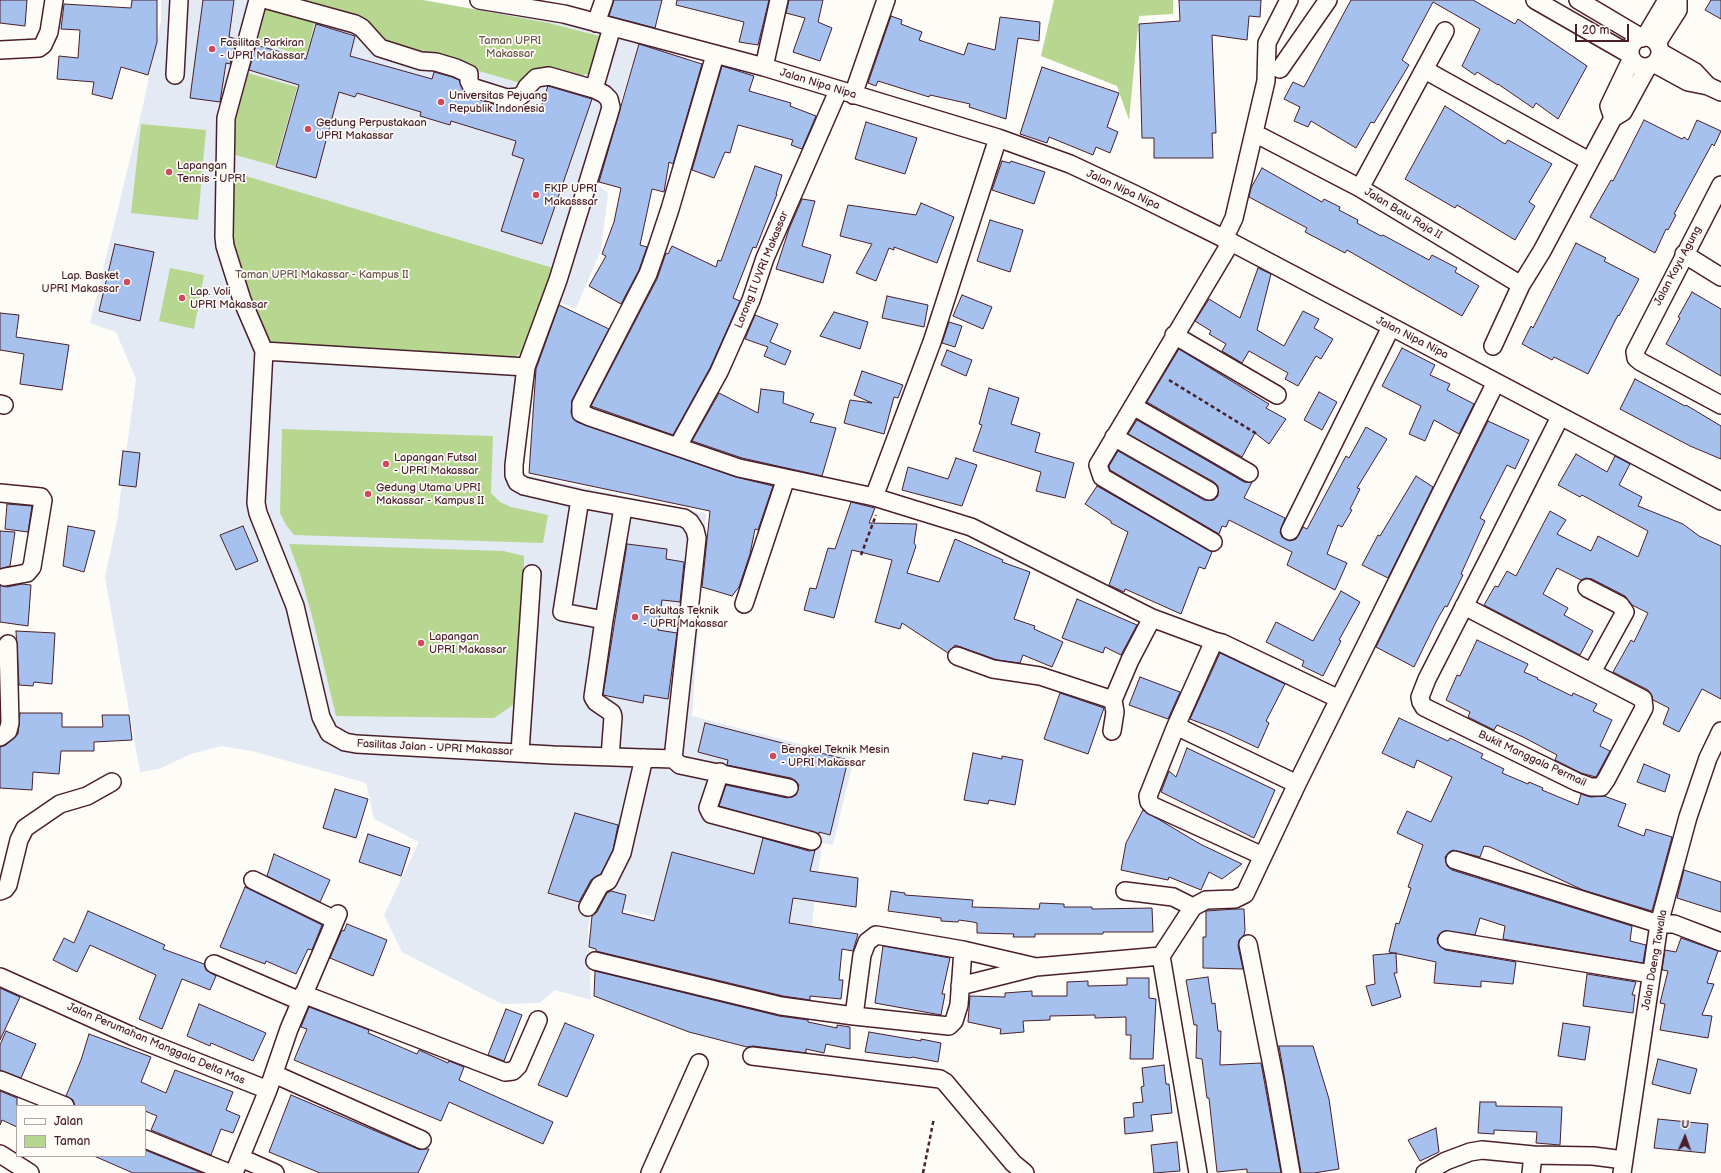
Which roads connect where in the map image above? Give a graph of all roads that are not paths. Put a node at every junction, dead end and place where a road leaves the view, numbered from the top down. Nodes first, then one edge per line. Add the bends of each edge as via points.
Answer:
1 (54, 0) edge
2 (179, 0) edge
3 (258, 0) edge
4 (268, 0) edge
5 (479, 0) edge
6 (604, 0) edge
7 (779, 0) edge
8 (886, 0) edge
9 (1289, 0) edge
10 (1328, 0) edge
11 (1534, 0) edge
12 (1578, 0) edge
13 (1667, 0) edge
14 (1678, 0) edge
15 (604, 25) junction
16 (1445, 31) dead end
17 (0, 50) edge
18 (1651, 50) junction
19 (715, 55) junction
20 (1630, 57) junction
21 (764, 67) junction
22 (1280, 70) dead end
23 (1425, 70) junction
24 (175, 75) dead end
25 (594, 89) junction
26 (1715, 89) edge
27 (846, 93) junction
28 (1612, 118) junction
29 (1262, 137) dead end
30 (998, 138) junction
31 (1589, 161) junction
32 (1721, 185) edge
33 (1360, 188) junction
34 (1227, 241) junction
35 (1684, 254) junction
36 (1721, 277) edge
37 (1521, 286) junction
38 (1391, 327) junction
39 (1174, 335) junction
40 (1493, 346) dead end
41 (264, 351) junction
42 (526, 367) junction
43 (1496, 382) junction
44 (1277, 395) dead end
45 (1721, 405) edge
46 (1133, 406) junction
47 (1560, 417) junction
48 (1114, 437) junction
49 (678, 446) junction
50 (1249, 473) dead end
51 (786, 478) junction
52 (1209, 491) dead end
53 (0, 493) edge
54 (580, 498) junction
55 (878, 498) junction
56 (1721, 501) edge
57 (623, 508) junction
58 (1290, 531) dead end
59 (1213, 542) dead end
60 (532, 574) dead end
61 (5, 577) dead end
62 (1587, 588) dead end
63 (744, 604) dead end
64 (1464, 606) junction
65 (1152, 618) junction
66 (604, 620) junction
67 (1214, 641) junction
68 (8, 644) dead end
69 (957, 656) dead end
70 (1592, 672) junction
71 (1339, 699) junction
72 (1113, 700) junction
73 (1176, 726) junction
74 (1112, 731) dead end
75 (1721, 731) edge
76 (0, 737) edge
77 (520, 752) junction
78 (610, 757) junction
79 (644, 758) junction
80 (673, 759) junction
81 (720, 772) junction
82 (112, 782) dead end
83 (1297, 784) junction
84 (789, 788) dead end
85 (812, 841) dead end
86 (1263, 856) junction
87 (1455, 860) dead end
88 (253, 880) dead end
89 (0, 891) edge
90 (1124, 891) dead end
91 (588, 907) dead end
92 (1193, 907) junction
93 (1659, 924) junction
94 (1447, 940) dead end
95 (1721, 942) edge
96 (1248, 944) dead end
97 (963, 950) junction
98 (1161, 956) junction
99 (595, 961) dead end
100 (214, 964) dead end
101 (1036, 967) junction
102 (1651, 974) junction
103 (0, 977) edge
104 (960, 986) junction
105 (301, 998) junction
106 (854, 1016) junction
107 (538, 1020) dead end
108 (752, 1056) dead end
109 (699, 1063) dead end
110 (274, 1074) junction
111 (0, 1080) edge
112 (268, 1090) junction
113 (62, 1105) edge
114 (146, 1139) edge
115 (422, 1140) dead end
116 (0, 1154) edge
117 (1533, 1155) junction
118 (238, 1166) edge
119 (1623, 1167) edge
120 (30, 1173) edge
121 (229, 1173) edge
122 (274, 1173) edge
123 (650, 1173) edge
124 (1025, 1173) edge
125 (1198, 1173) edge
126 (1291, 1173) edge
127 (1425, 1173) edge
128 (1531, 1173) edge

1 - 17 street via 49,32 43,45 39,48
2 - 24 street
3 - 41 street via 226,118 224,237 242,300
4 - 25 street via 355,24 380,48 462,70 469,74 472,87 507,98 518,97 524,93 536,78 549,76
5 - 15 street, Jalan Nipa Nipa via 564,14
6 - 15 street
7 - 21 street
8 - 27 street, Lorong II UVRI Makassar
9 - 34 street via 1267,43 1266,81
10 - 22 street
11 - 20 street
12 - 18 street
13 - 18 street
14 - 18 street via 1678,10
15 - 19 street, Jalan Nipa Nipa
15 - 25 street
16 - 23 street, Jalan Batu Raja II
18 - 20 street via 1638,66
18 - 20 street via 1633,43
18 - 26 street via 1695,72
18 - 28 street via 1623,112
19 - 21 street, Jalan Nipa Nipa
19 - 49 street via 670,209 648,274 580,408 583,415
20 - 28 street via 1609,106
21 - 27 street, Jalan Nipa Nipa
23 - 31 street
23 - 33 street, Jalan Batu Raja II
25 - 42 street via 604,94 611,106 558,280
27 - 30 street, Jalan Nipa Nipa
27 - 49 street, Lorong II UVRI Makassar via 764,258 751,300 719,372
28 - 31 street
29 - 33 street
30 - 34 street, Jalan Nipa Nipa via 1070,164
30 - 55 street
31 - 37 street
32 - 35 street, Jalan Kayu Agung
33 - 37 street, Jalan Batu Raja II
34 - 38 street, Jalan Nipa Nipa
34 - 39 street
35 - 36 street
35 - 45 street, Jalan Kayu Agung via 1635,348 1635,355 1641,362
37 - 40 street
38 - 43 street, Jalan Nipa Nipa
38 - 58 street
39 - 44 street
39 - 46 street
41 - 42 street
41 - 77 street, Fasilitas Jalan - UPRI Makassar via 256,503 295,606 324,726 336,738 356,744
42 - 54 street via 514,475 517,482 524,486
43 - 47 street, Jalan Nipa Nipa
43 - 71 street
46 - 48 street
46 - 50 street
47 - 56 street, Jalan Nipa Nipa
47 - 64 street, Bukit Manggala Permail
48 - 52 street
48 - 59 street via 1098,465 1100,474
49 - 51 street via 739,468
51 - 55 street
51 - 63 street
53 - 61 street via 41,497 44,500 32,567 27,573
54 - 57 street
54 - 66 street via 562,612
55 - 65 street via 971,527
57 - 66 street
57 - 80 street via 684,518 693,526 697,538
60 - 77 street
62 - 70 street via 1620,605 1625,612
64 - 70 street, Bukit Manggala Permail
64 - 70 street, Bukit Manggala Permail via 1422,691 1421,702 1424,707 1577,782 1601,787 1645,702 1641,696
65 - 67 street
65 - 72 street
66 - 78 street via 593,697 613,716
67 - 71 street
67 - 73 street
68 - 76 street via 10,723 8,731
69 - 72 street via 993,669 1040,676
71 - 83 street
72 - 74 street via 1116,712
73 - 83 street
73 - 86 street via 1148,796 1149,802
75 - 93 street, Jalan Daeng Tawalla via 1708,758 1688,817
77 - 78 street, Fasilitas Jalan - UPRI Makassar
78 - 79 street, Fasilitas Jalan - UPRI Makassar
79 - 80 street, Fasilitas Jalan - UPRI Makassar
79 - 91 street via 622,853 608,881 600,885
80 - 81 street via 680,765
81 - 84 street
81 - 85 street via 708,808 711,814
82 - 89 street via 87,796 60,804 25,828 19,840 8,885
83 - 86 street
86 - 92 street via 1245,894 1241,897 1211,899
87 - 93 street
88 - 105 street via 336,917
90 - 92 street via 1173,897
92 - 98 street
93 - 95 street via 1674,924
93 - 102 street, Jalan Daeng Tawalla
94 - 102 street
96 - 126 street
97 - 101 street
97 - 104 street
97 - 106 street via 882,934 872,936 862,955
98 - 101 street
98 - 125 street
99 - 106 street via 781,1006
100 - 105 street
101 - 104 street
102 - 119 street, Jalan Daeng Tawalla
103 - 112 street, Jalan Perumahan Manggala Delta Mas via 134,1037
104 - 106 street via 956,1017 949,1026
105 - 107 street via 505,1072 513,1071 518,1066
105 - 110 street
108 - 124 street via 940,1079 1013,1163
109 - 123 street
110 - 112 street
110 - 115 street
111 - 113 street
112 - 118 street
114 - 121 street
116 - 120 street
117 - 119 street via 1593,1156
117 - 127 street via 1482,1150 1446,1161
117 - 128 street
118 - 122 street

